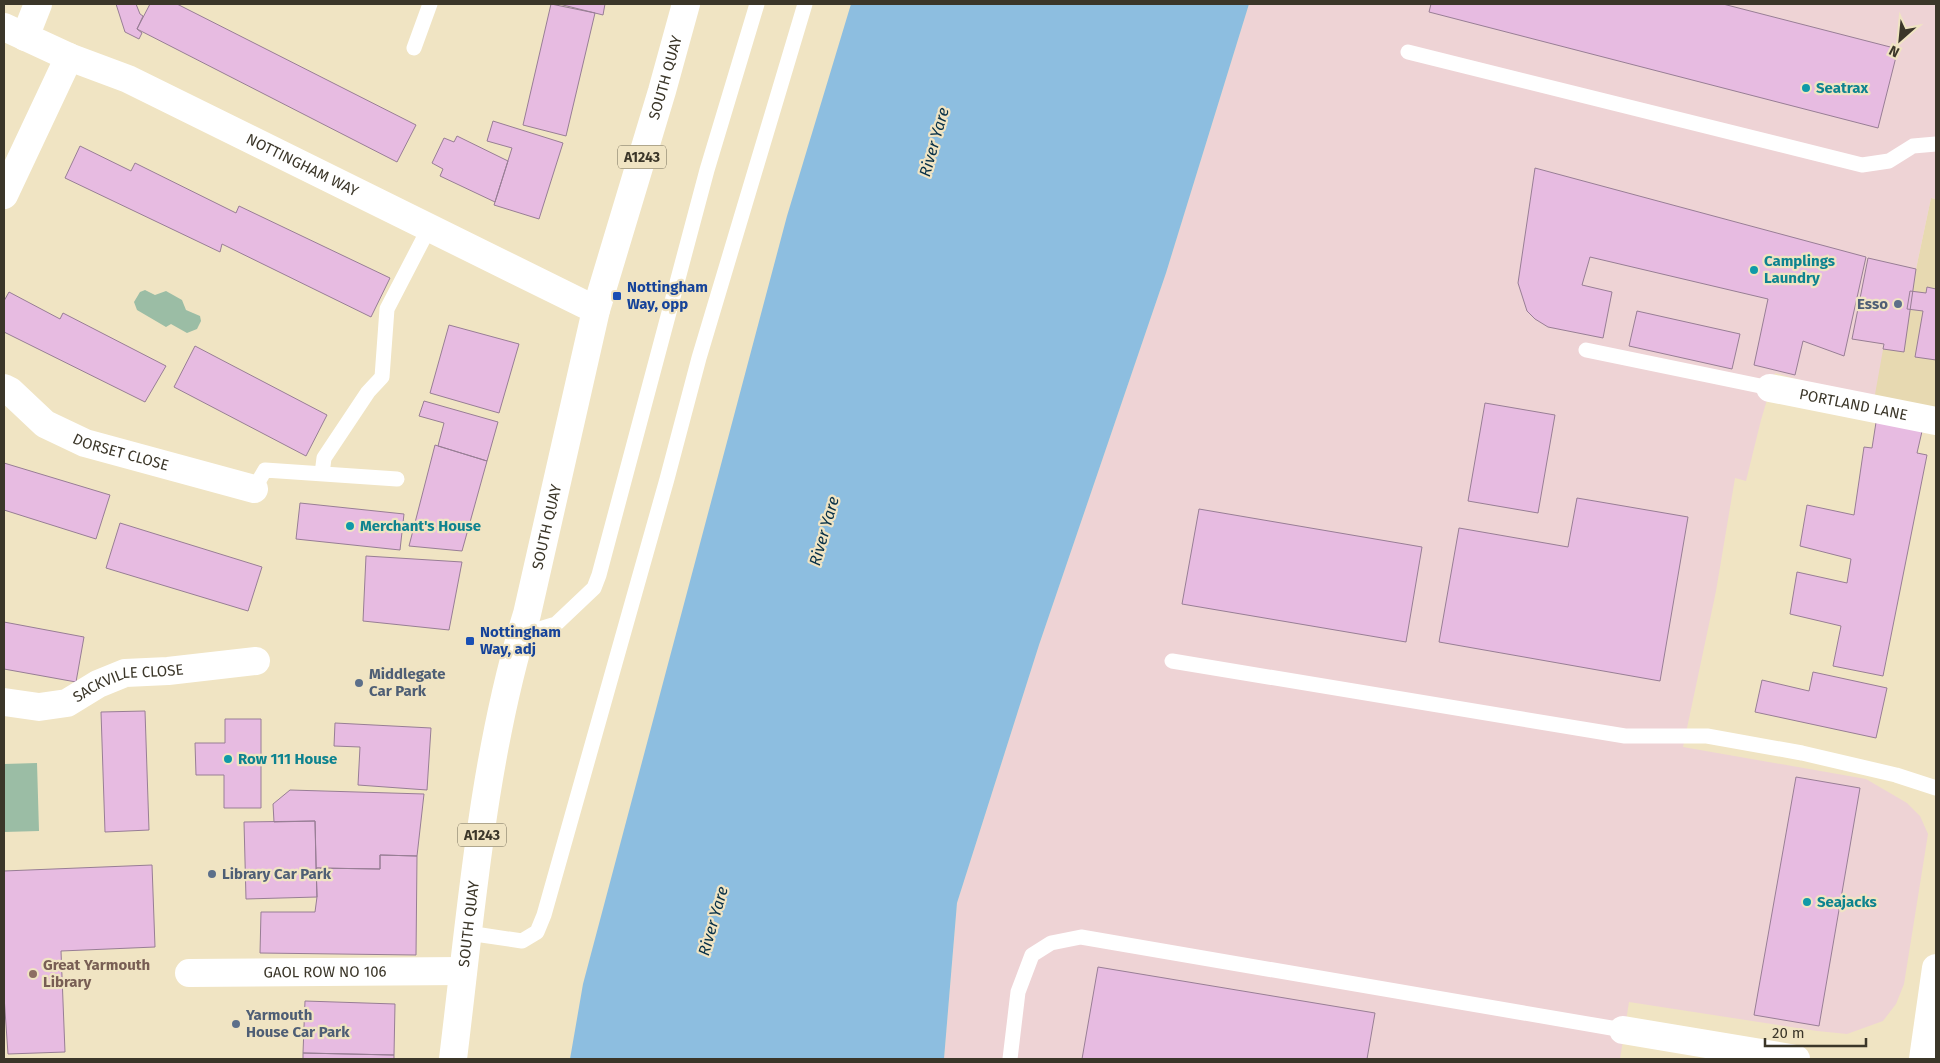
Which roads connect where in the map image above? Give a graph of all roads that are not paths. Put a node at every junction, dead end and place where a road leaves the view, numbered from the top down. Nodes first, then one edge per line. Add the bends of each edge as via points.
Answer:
1 (38, 4) edge
2 (430, 4) edge
3 (686, 4) edge
4 (756, 4) edge
5 (805, 4) edge
6 (14, 32) edge
7 (414, 48) dead end
8 (1408, 52) dead end
9 (69, 57) junction
10 (1936, 144) edge
11 (4, 195) edge
12 (430, 228) junction
13 (596, 310) junction
14 (1586, 350) dead end
15 (4, 388) edge
16 (1770, 388) joint
17 (1936, 421) edge
18 (322, 474) junction
19 (397, 479) dead end
20 (254, 489) joint
21 (520, 635) junction
22 (256, 661) dead end
23 (1172, 661) dead end
24 (4, 702) edge
25 (1936, 788) edge
26 (468, 933) junction
27 (1936, 968) edge
28 (463, 971) junction
29 (189, 973) dead end
30 (1623, 1030) joint
31 (453, 1059) edge
32 (1010, 1059) edge
33 (1796, 1059) edge
34 (1924, 1059) edge

1 - 6 street
2 - 7 lane
3 - 13 street, SOUTH QUAY / A1243
4 - 21 lane via 705,179 599,575 594,588 556,624
5 - 26 lane via 699,358 544,915 537,932 522,940
6 - 9 street, NOTTINGHAM WAY
8 - 10 lane via 1862,165 1889,161 1914,146
9 - 11 street
9 - 12 street, NOTTINGHAM WAY via 128,78
12 - 13 street, NOTTINGHAM WAY
12 - 18 lane via 387,308 382,377 368,392 324,458
13 - 21 street, SOUTH QUAY / A1243
14 - 16 lane
15 - 20 street, DORSET CLOSE via 45,424 86,443
16 - 17 street, PORTLAND LANE
18 - 19 lane
18 - 20 lane via 265,470
21 - 26 street, SOUTH QUAY / A1243 via 486,800
22 - 24 street, SACKVILLE CLOSE via 125,673 98,684 67,703 39,707
23 - 25 lane via 1625,736 1707,736 1802,753
26 - 28 street, SOUTH QUAY / A1243
27 - 34 street
28 - 29 street, GAOL ROW NO 106
28 - 31 street, SOUTH QUAY / A1243
30 - 32 lane via 1081,937 1051,943 1032,955 1018,992
30 - 33 street

